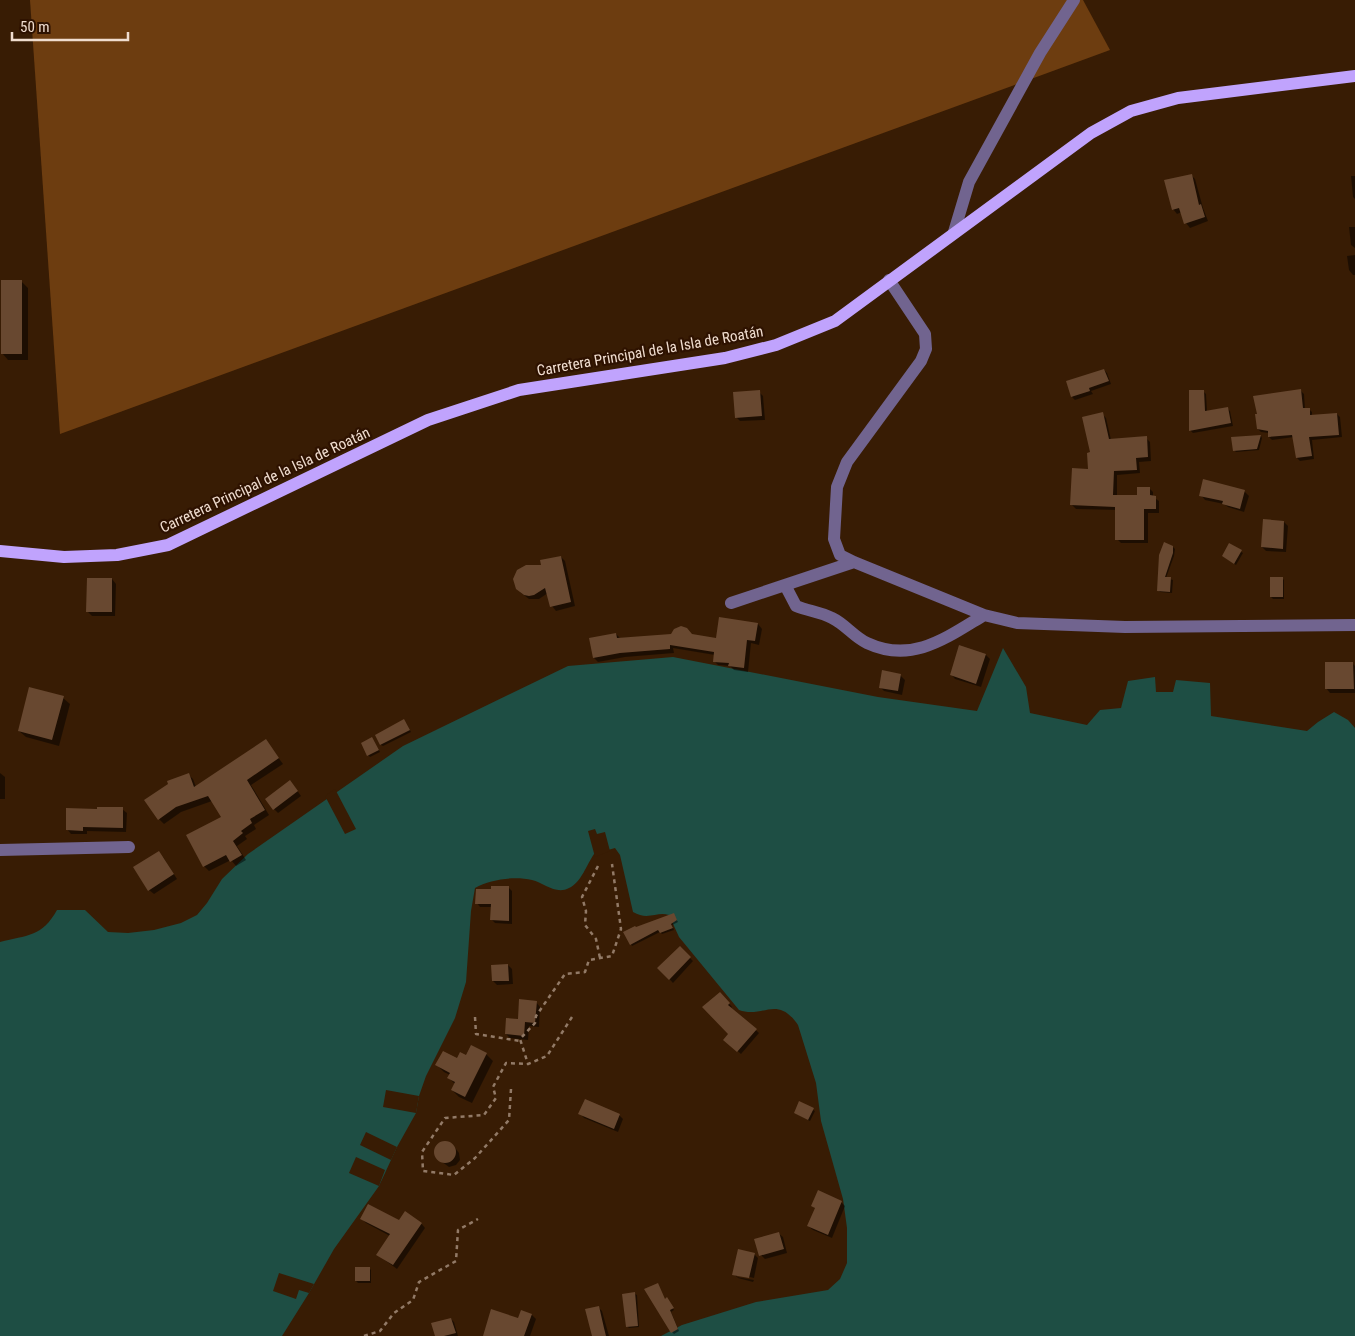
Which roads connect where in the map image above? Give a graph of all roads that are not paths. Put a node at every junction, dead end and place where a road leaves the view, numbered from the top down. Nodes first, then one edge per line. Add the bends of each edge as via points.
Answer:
1 (1074, 0) edge
2 (1355, 76) edge
3 (954, 232) junction
4 (889, 280) junction
5 (0, 551) edge
6 (854, 562) junction
7 (784, 585) junction
8 (731, 603) dead end
9 (984, 615) junction
10 (1355, 625) edge
11 (129, 847) dead end
12 (0, 850) edge

1 - 3 street via 1040,53 968,182
2 - 3 main road, Carretera Principal de la Isla de Roatán via 1178,98 1132,111 1090,133
3 - 4 main road, Carretera Principal de la Isla de Roatán
4 - 5 main road, Carretera Principal de la Isla de Roatán via 834,321 776,346 725,358 519,390 428,420 168,545 117,555 64,557
4 - 6 street via 925,334 926,349 921,361 847,462 837,487 834,539 840,555
6 - 7 street
6 - 9 street
7 - 8 street
7 - 9 street via 796,606 835,619 864,642 901,652 942,640
9 - 10 street via 1017,623 1125,627
11 - 12 street

